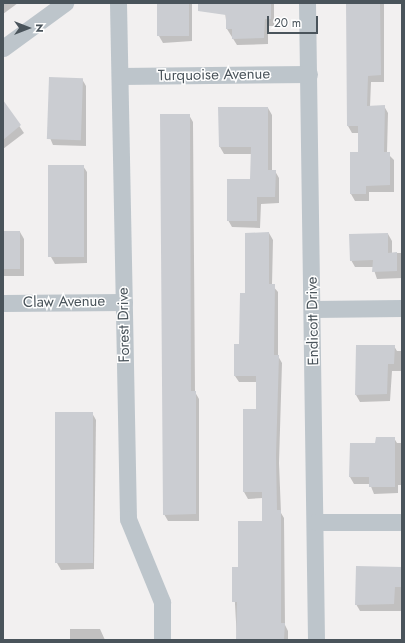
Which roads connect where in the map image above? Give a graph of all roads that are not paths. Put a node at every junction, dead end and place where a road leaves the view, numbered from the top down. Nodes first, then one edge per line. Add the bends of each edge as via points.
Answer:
1 (65, 3) edge
2 (118, 3) edge
3 (307, 3) edge
4 (3, 48) edge
5 (309, 74) junction
6 (120, 76) junction
7 (124, 302) junction
8 (3, 303) edge
9 (402, 308) edge
10 (313, 309) junction
11 (316, 522) junction
12 (402, 522) edge
13 (162, 640) edge
14 (316, 640) edge

1 - 4 street
2 - 6 street, Forest Drive
3 - 5 street, Endicott Drive
5 - 6 street, Turquoise Avenue
5 - 10 street, Endicott Drive
6 - 7 street, Forest Drive
7 - 8 street, Claw Avenue
7 - 13 street, Forest Drive via 128,519 162,602
9 - 10 street
10 - 11 street, Endicott Drive
11 - 12 street
11 - 14 street, Endicott Drive

